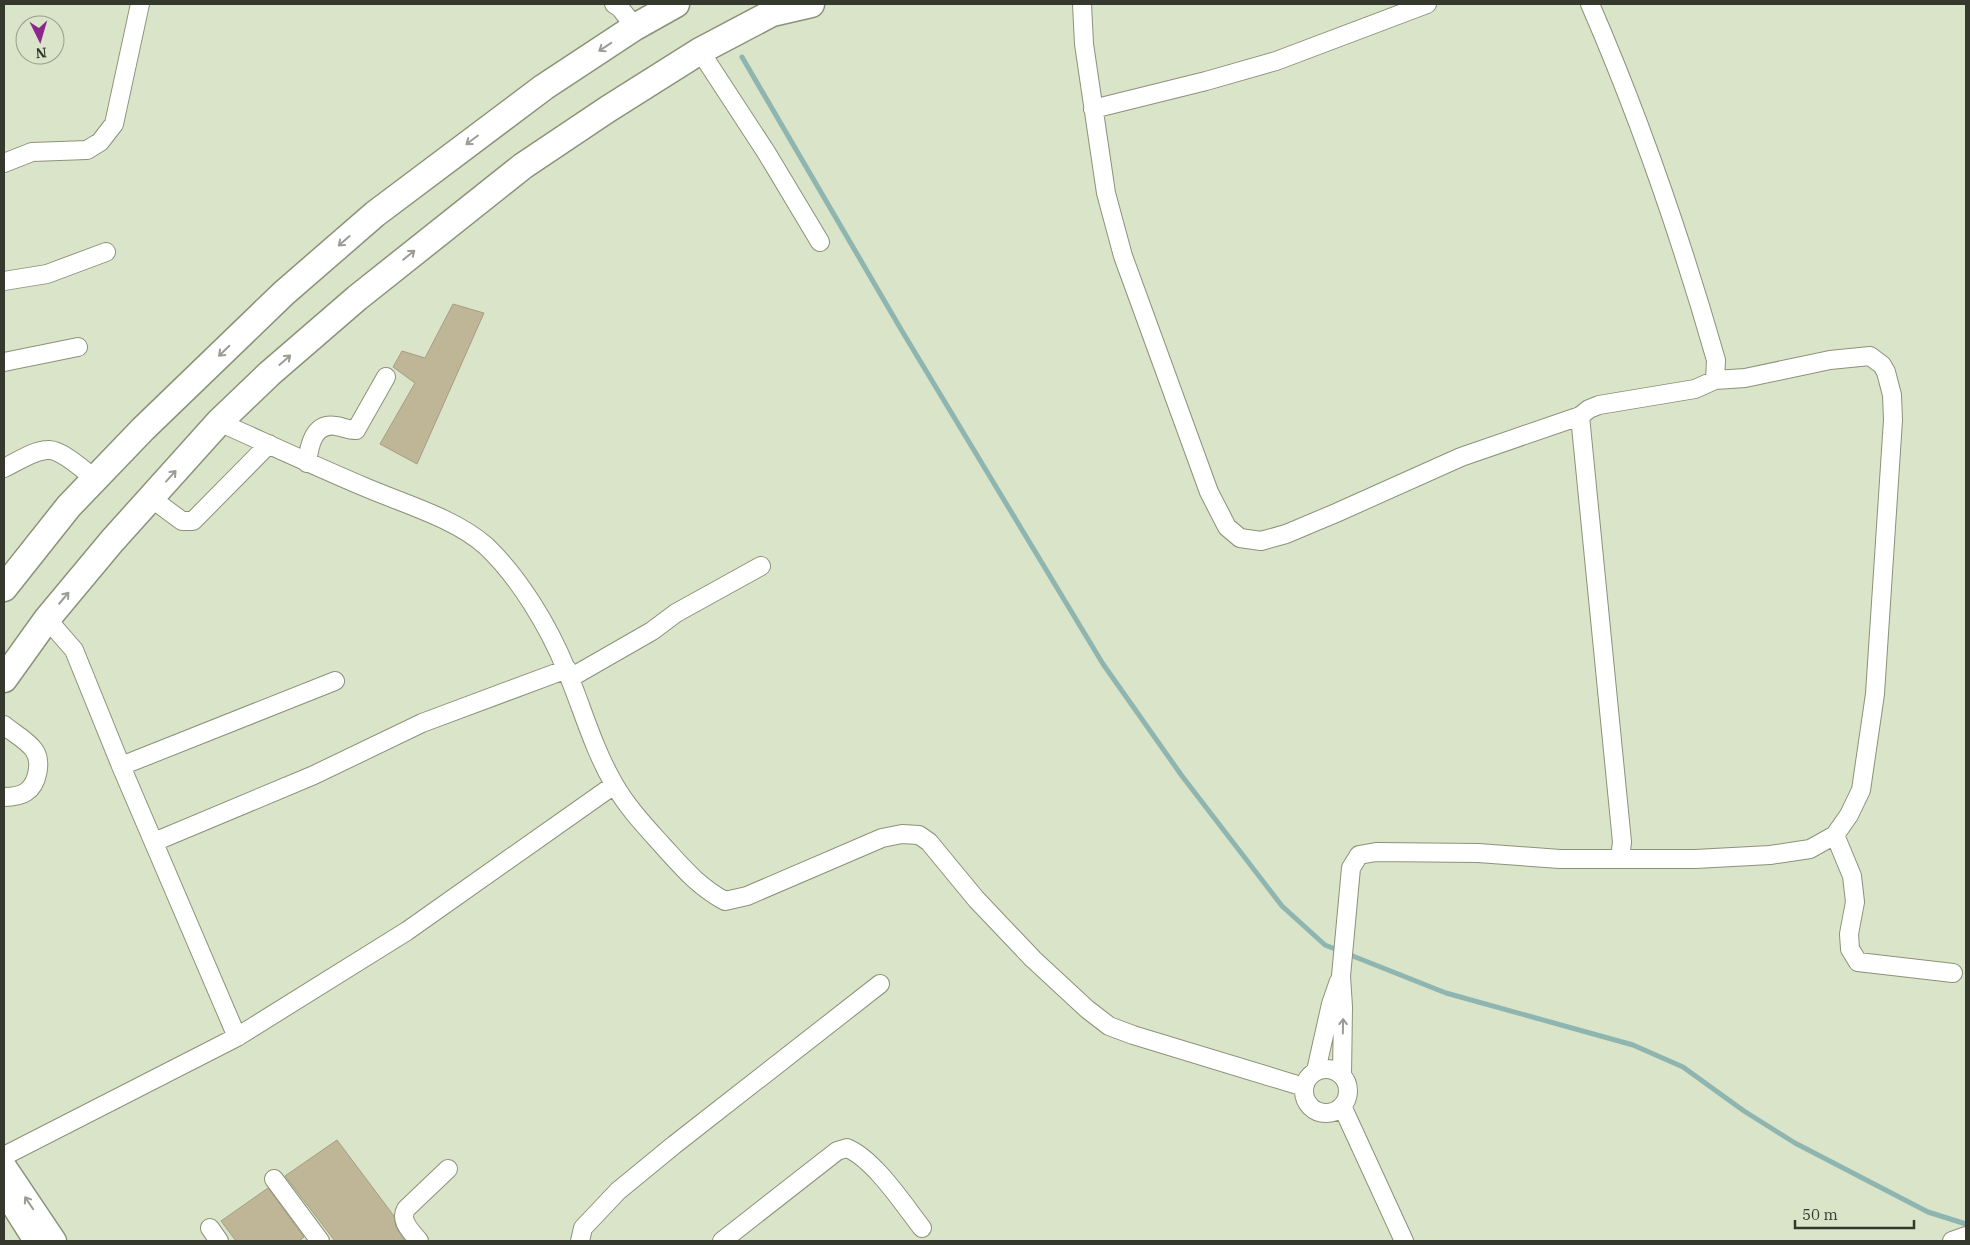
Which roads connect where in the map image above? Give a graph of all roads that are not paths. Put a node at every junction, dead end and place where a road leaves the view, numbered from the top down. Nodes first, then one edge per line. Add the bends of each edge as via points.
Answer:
1 (140, 4) edge
2 (614, 4) edge
3 (676, 4) edge
4 (811, 4) edge
5 (1082, 4) edge
6 (1427, 4) edge
7 (1590, 4) edge
8 (780, 9) edge
9 (635, 27) junction
10 (700, 51) junction
11 (1093, 109) junction
12 (4, 163) edge
13 (820, 242) dead end
14 (106, 252) dead end
15 (4, 281) edge
16 (78, 347) dead end
17 (4, 362) edge
18 (386, 377) dead end
19 (1715, 380) junction
20 (1580, 416) junction
21 (219, 422) junction
22 (269, 444) junction
23 (307, 463) junction
24 (4, 468) edge
25 (95, 479) junction
26 (152, 498) junction
27 (761, 566) dead end
28 (4, 588) edge
29 (47, 618) junction
30 (568, 674) junction
31 (4, 679) edge
32 (335, 681) dead end
33 (4, 725) edge
34 (120, 766) junction
35 (614, 785) junction
36 (4, 797) edge
37 (1836, 834) junction
38 (154, 842) junction
39 (1620, 858) junction
40 (1953, 973) dead end
41 (1341, 976) junction
42 (880, 984) dead end
43 (237, 1037) junction
44 (1316, 1070) junction
45 (1342, 1075) junction
46 (1304, 1087) junction
47 (1342, 1106) junction
48 (4, 1156) edge
49 (4, 1165) edge
50 (448, 1169) dead end
51 (274, 1179) dead end
52 (4, 1192) edge
53 (922, 1228) dead end
54 (1966, 1236) edge
55 (35, 1241) edge
56 (55, 1241) edge
57 (320, 1241) edge
58 (419, 1241) edge
59 (580, 1241) edge
60 (722, 1241) edge
61 (1404, 1241) edge
62 (1952, 1241) edge

1 - 12 street via 114,124 100,142 87,150 32,152
2 - 9 street
3 - 9 highway
4 - 8 highway
5 - 11 street
6 - 11 street via 1276,61
7 - 19 street via 1656,168 1716,360
8 - 10 highway
9 -> 25 highway via 544,87 375,214 284,293 143,428
10 - 13 street
21 -> 10 highway via 357,298 523,166
11 - 20 street via 1106,193 1123,256 1209,492 1227,527 1240,538 1260,541 1286,534 1461,457
14 - 15 street via 47,274
16 - 17 street
18 - 23 street via 356,430 334,425 321,428 310,440
19 - 20 street via 1695,389 1599,405
19 - 37 street via 1745,378 1830,360 1870,356 1882,365 1892,394 1875,694 1861,790
20 - 39 street via 1622,842
21 - 22 street
26 -> 21 highway
22 - 23 street
22 - 26 street via 193,521 182,521
23 - 30 street via 459,526 485,545 525,593 553,639
24 - 25 street via 39,452 57,451
25 - 28 highway via 69,506
29 -> 26 highway
27 - 30 street via 684,608 652,631
29 - 31 highway
29 - 34 street via 74,650
30 - 35 street via 593,741
30 - 38 street via 422,723 314,775
32 - 34 street
33 - 36 street via 34,749 39,760 38,773 28,791
34 - 38 street
35 - 43 street via 407,931
35 - 46 street via 632,811 682,867 706,890 725,900 775,885 882,838 918,835 929,842 976,900 1033,959 1109,1026
37 - 39 street via 1810,849 1770,855 1647,860
37 - 40 street via 1852,876 1855,902 1849,934 1850,949 1858,962
38 - 43 street
39 - 41 street via 1560,859 1478,853 1385,852 1358,855 1351,868
41 - 44 street
45 -> 41 street
42 - 59 street via 618,1191 583,1228
43 - 48 street
44 - 45 street via 1330,1069
44 - 46 street
45 - 47 street via 1348,1094
46 - 47 street via 1306,1100 1316,1110 1329,1112
47 - 61 street
56 -> 49 main road
50 - 58 street via 403,1215 403,1220
51 - 57 street
52 - 55 main road
53 - 60 street via 872,1167 847,1148 837,1151
54 - 62 street

